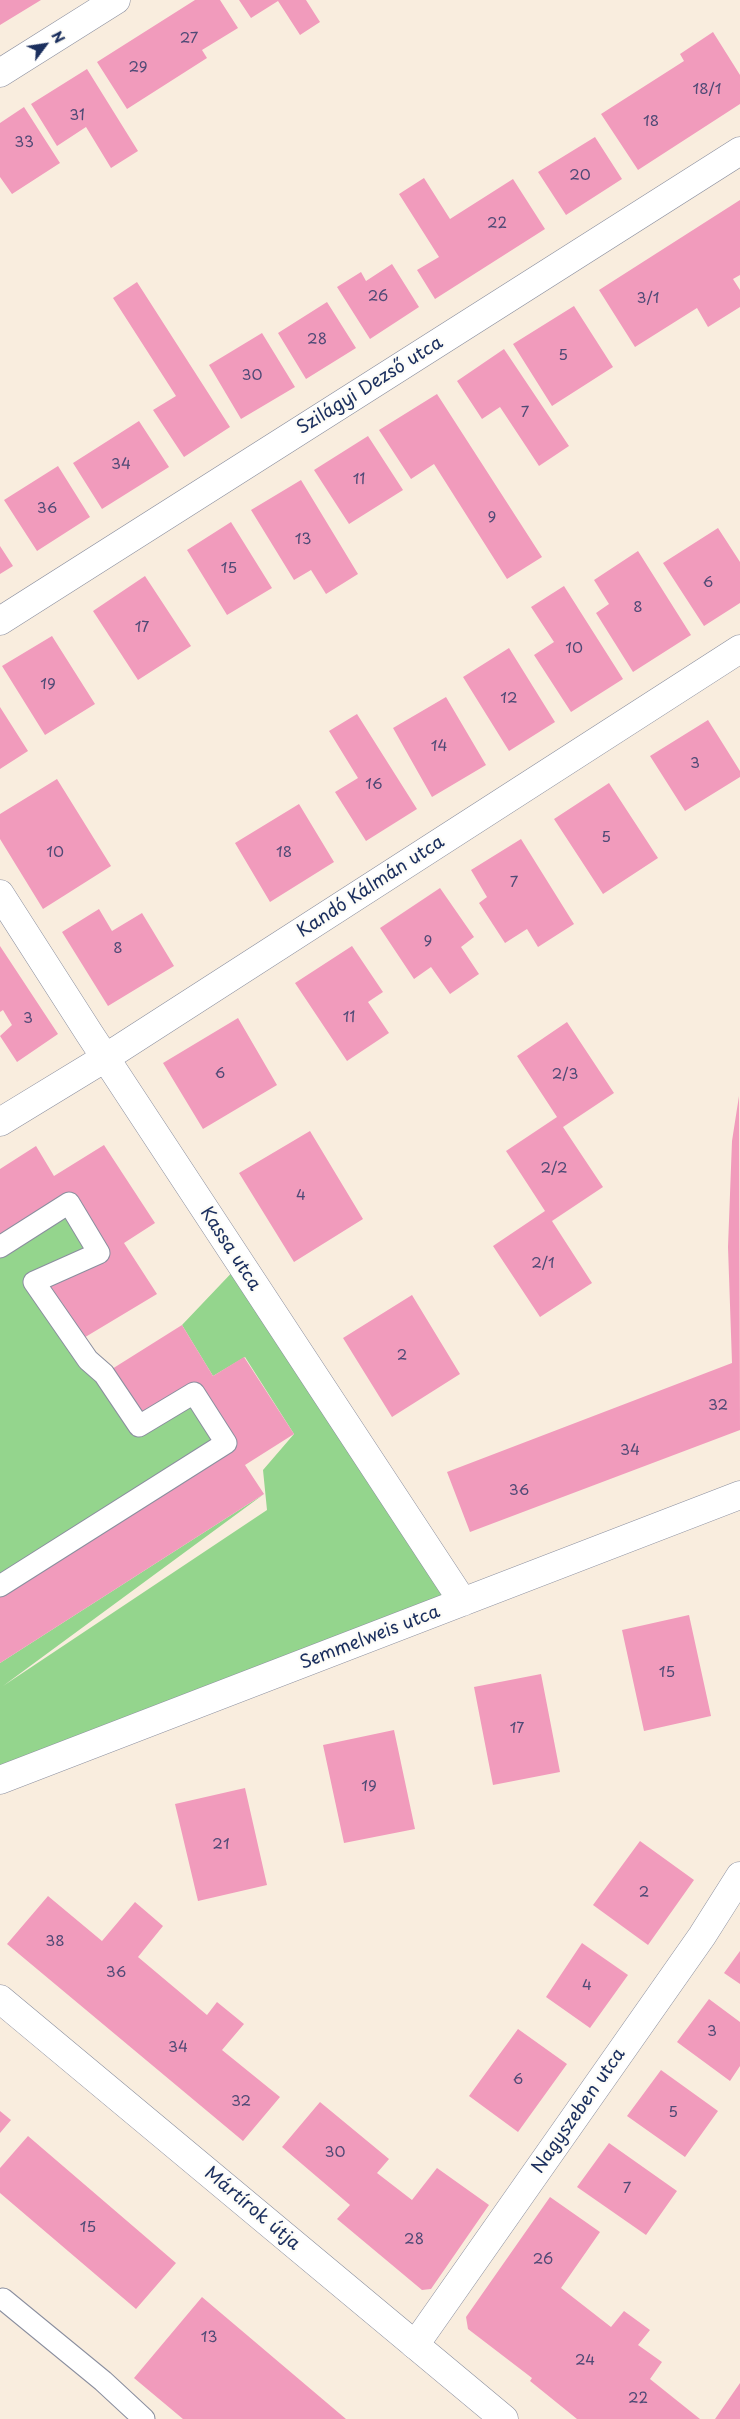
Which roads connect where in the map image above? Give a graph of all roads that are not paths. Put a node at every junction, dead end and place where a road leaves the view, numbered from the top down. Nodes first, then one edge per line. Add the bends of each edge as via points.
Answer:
1 (116, 0) edge
2 (0, 73) edge
3 (740, 151) edge
4 (0, 621) edge
5 (740, 649) edge
6 (0, 894) edge
7 (105, 1058) junction
8 (0, 1122) edge
9 (0, 1247) edge
10 (740, 1495) edge
11 (0, 1586) edge
12 (463, 1602) junction
13 (0, 1780) edge
14 (740, 1876) edge
15 (0, 1999) edge
16 (4, 2298) dead end
17 (415, 2345) junction
18 (144, 2419) edge
19 (504, 2419) edge

1 - 2 street
3 - 4 street, Szilágyi Dezső utca
5 - 7 street, Kandó Kálmán utca
6 - 7 street, Kassa utca
7 - 8 street, Kandó Kálmán utca
7 - 12 street, Kassa utca
9 - 11 lane via 69,1203 99,1253 34,1282 139,1426 194,1393 226,1443
10 - 12 street, Semmelweis utca
12 - 13 street, Semmelweis utca
14 - 17 street, Nagyszeben utca via 702,1936
15 - 17 street, Mártírok útja
16 - 18 lane
17 - 19 street, Mártírok útja

